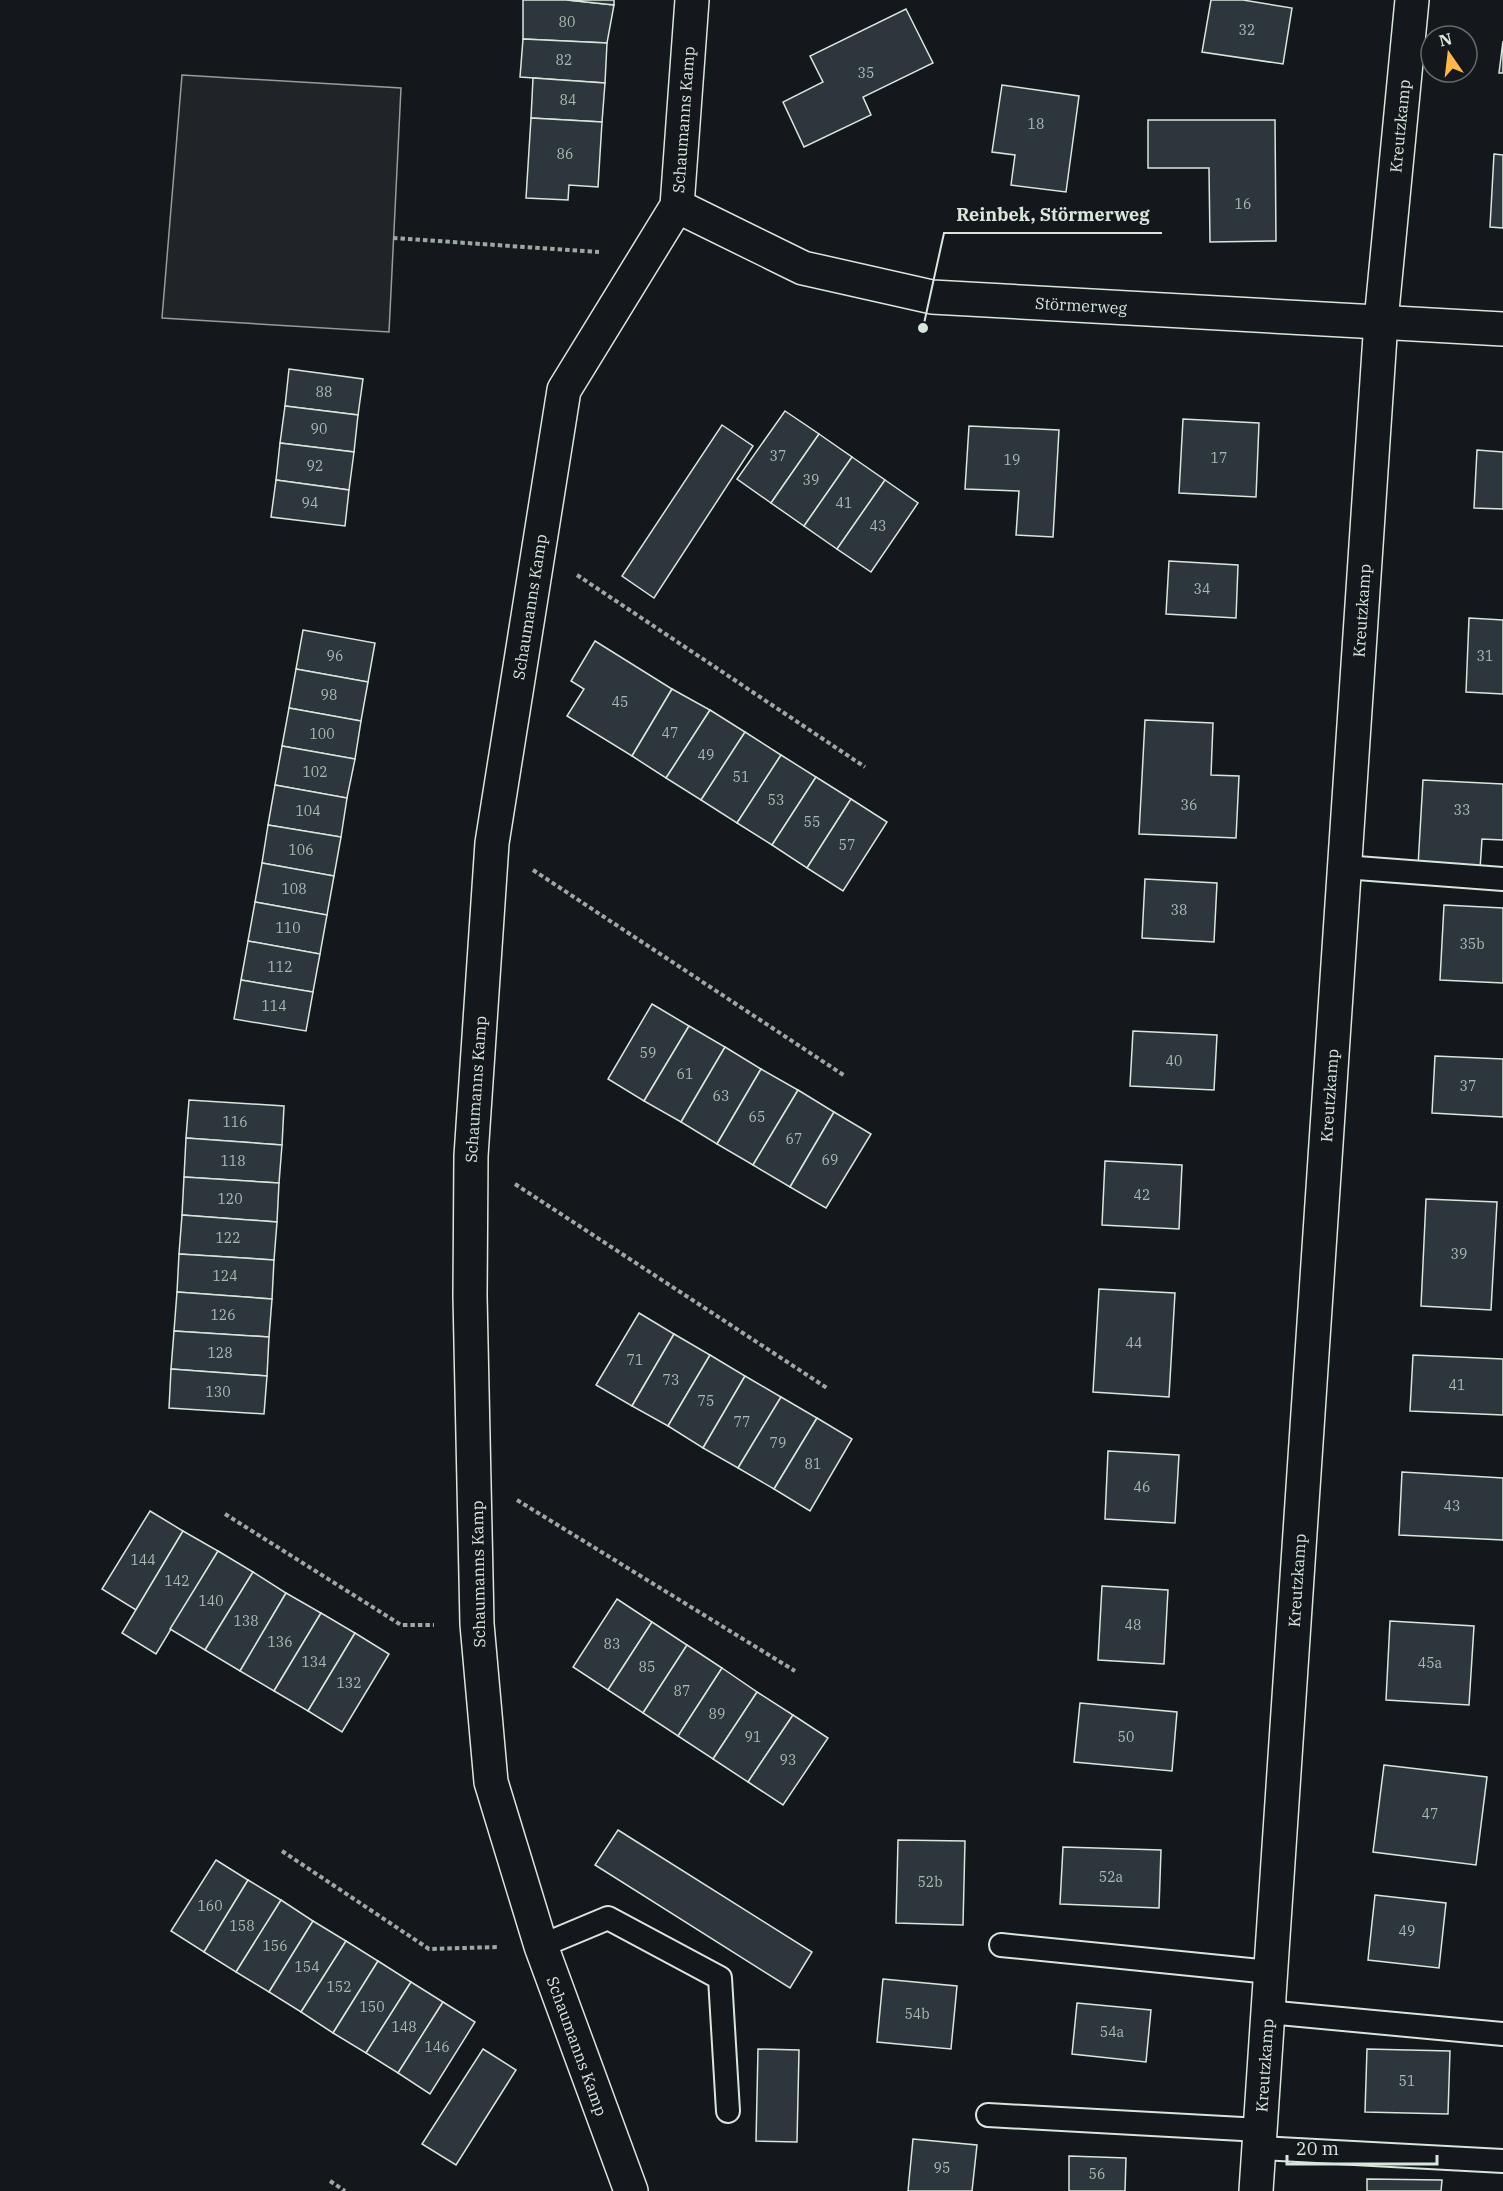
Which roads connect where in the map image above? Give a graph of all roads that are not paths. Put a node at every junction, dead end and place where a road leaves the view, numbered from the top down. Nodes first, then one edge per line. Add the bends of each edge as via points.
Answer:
1 (693, 0) edge
2 (1412, 0) edge
3 (677, 206) junction
4 (1381, 321) junction
5 (1503, 329) edge
6 (1344, 867) junction
7 (1503, 879) edge
8 (541, 1946) junction
9 (1000, 1946) dead end
10 (1270, 1972) junction
11 (1268, 2012) junction
12 (1503, 2034) edge
13 (728, 2110) dead end
14 (988, 2115) dead end
15 (1259, 2139) junction
16 (1503, 2161) edge
17 (631, 2191) edge
18 (1256, 2191) edge

1 - 3 street, Schaumanns Kamp
2 - 4 street, Kreutzkamp
3 - 4 street, Störmerweg via 803,268 932,297
3 - 8 street, Schaumanns Kamp via 564,390 492,843 471,1156 477,1624 491,1782
4 - 5 street, Störmerweg
4 - 6 street, Kreutzkamp
6 - 7 lane
6 - 10 street, Kreutzkamp
8 - 13 lane via 608,1918 720,1977
8 - 17 street, Schaumanns Kamp
9 - 10 lane
10 - 11 street, Kreutzkamp
11 - 12 lane
11 - 15 street, Kreutzkamp
14 - 15 lane
15 - 16 lane
15 - 18 street, Kreutzkamp

